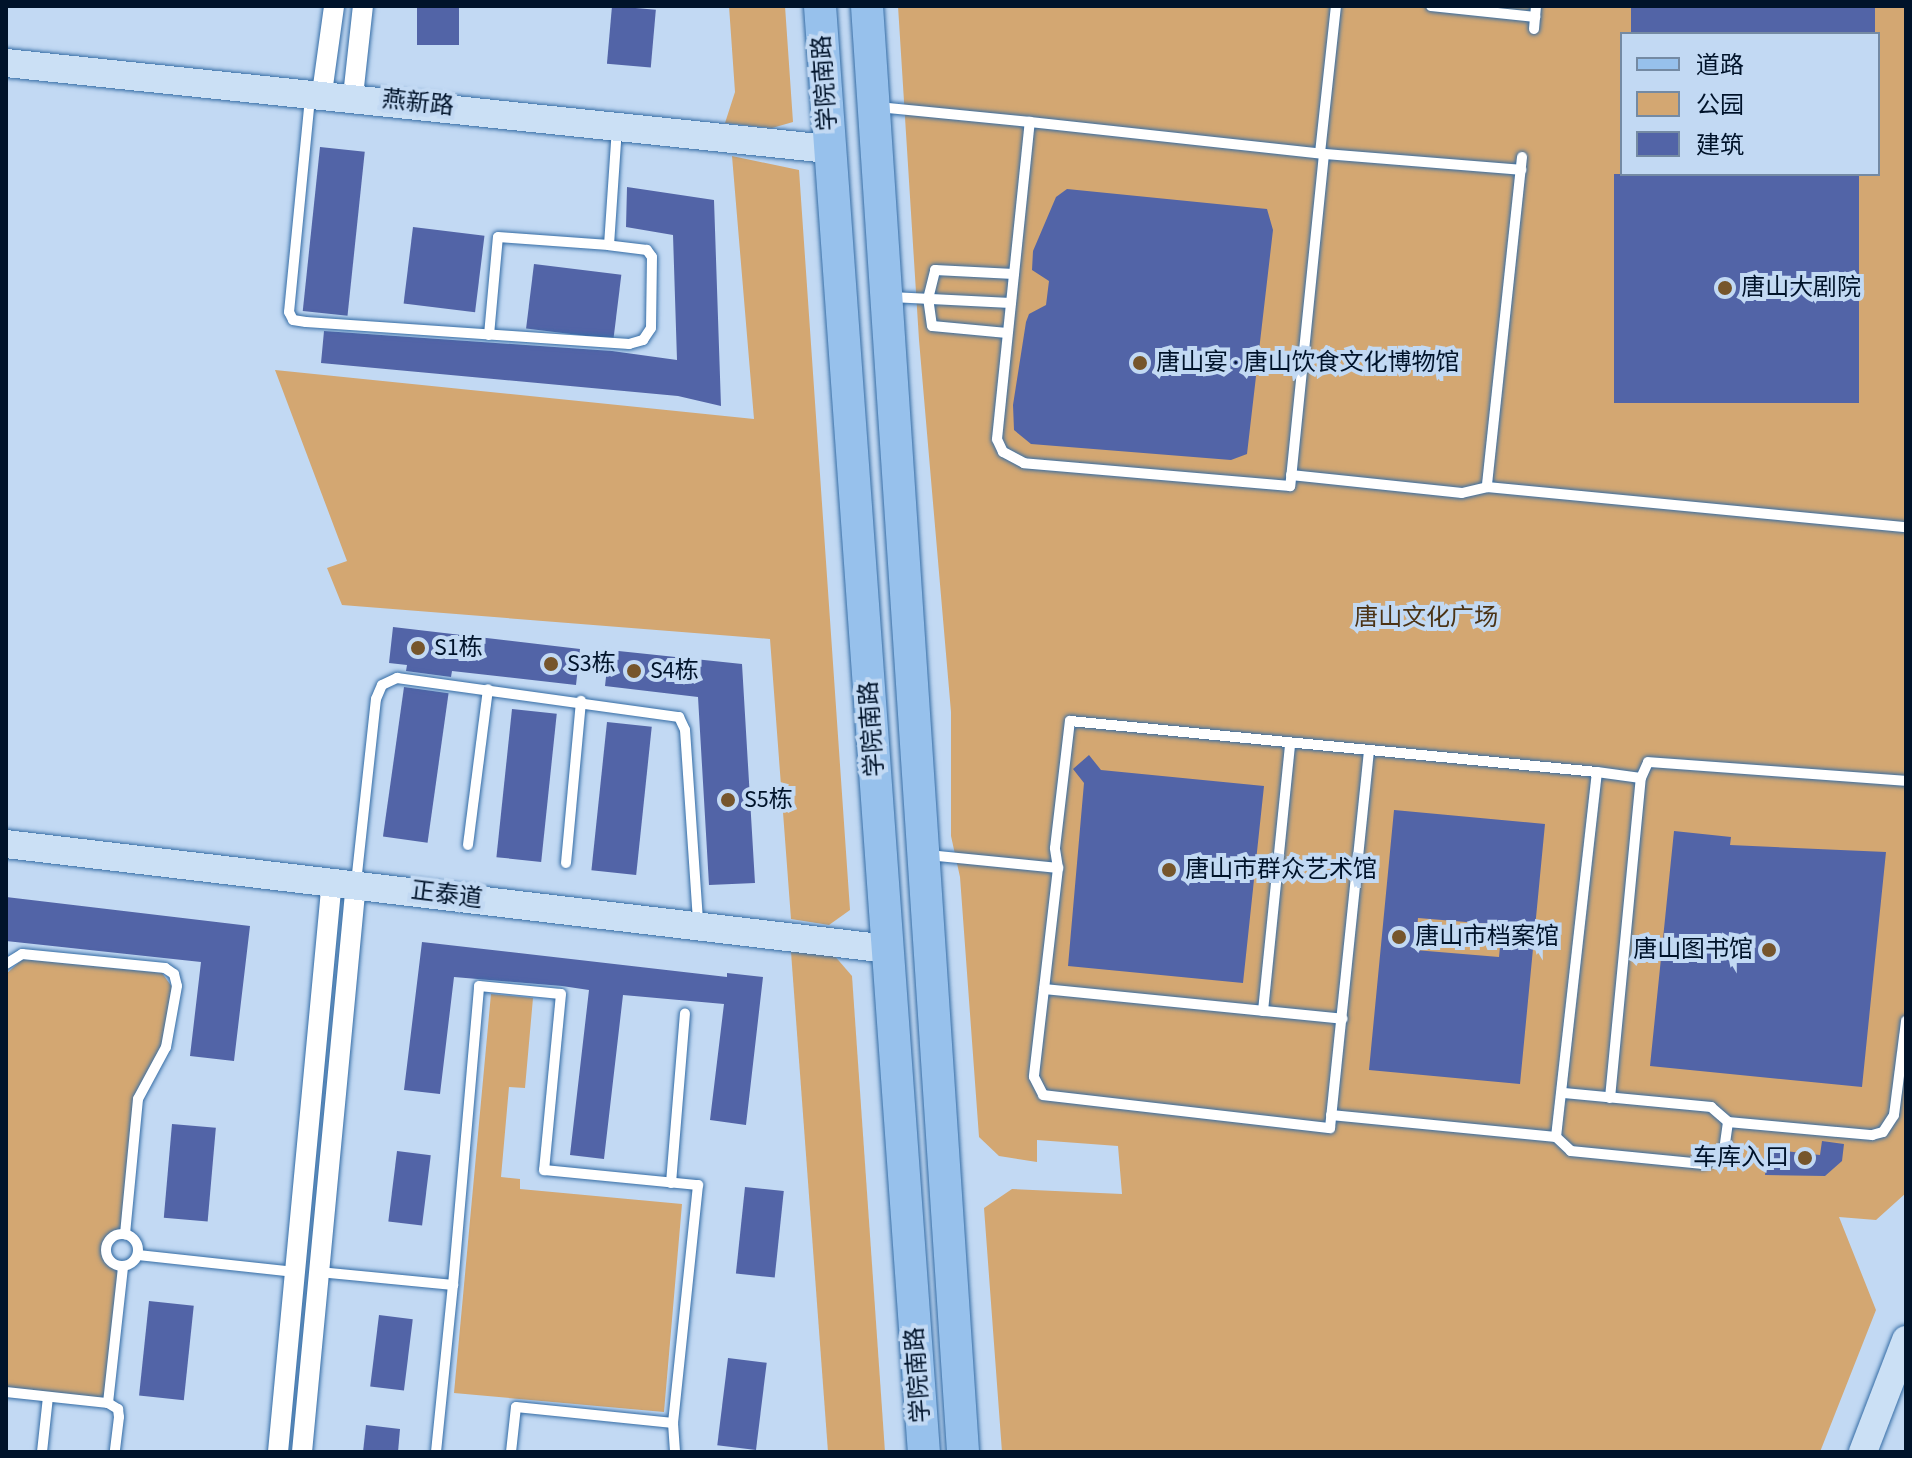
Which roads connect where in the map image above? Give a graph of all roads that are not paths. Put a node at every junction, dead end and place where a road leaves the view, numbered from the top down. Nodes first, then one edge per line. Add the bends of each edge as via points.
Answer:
1 (334, 6) edge
2 (363, 6) edge
3 (820, 6) edge
4 (867, 6) edge
5 (1336, 6) edge
6 (1431, 6) edge
7 (1535, 12) edge
8 (1534, 29) dead end
9 (6, 63) edge
10 (316, 92) junction
11 (353, 96) junction
12 (872, 106) junction
13 (1030, 122) junction
14 (617, 125) junction
15 (829, 149) junction
16 (1322, 154) junction
17 (1522, 157) dead end
18 (1521, 170) junction
19 (609, 245) junction
20 (1014, 274) junction
21 (885, 297) junction
22 (928, 299) junction
23 (1011, 303) junction
24 (1007, 333) junction
25 (489, 335) junction
26 (1291, 475) junction
27 (1487, 487) junction
28 (1906, 527) edge
29 (488, 689) junction
30 (581, 701) junction
31 (1290, 743) junction
32 (1369, 751) junction
33 (1597, 772) junction
34 (1641, 778) junction
35 (1906, 781) edge
36 (6, 844) edge
37 (468, 845) dead end
38 (922, 855) junction
39 (566, 863) dead end
40 (1058, 868) junction
41 (344, 882) junction
42 (698, 925) junction
43 (888, 949) junction
44 (6, 964) edge
45 (1044, 989) junction
46 (1263, 1011) junction
47 (685, 1014) dead end
48 (1342, 1019) junction
49 (1906, 1021) edge
50 (1564, 1093) junction
51 (1610, 1098) junction
52 (1331, 1115) junction
53 (1728, 1122) junction
54 (1556, 1137) junction
55 (671, 1183) junction
56 (125, 1234) junction
57 (138, 1255) junction
58 (123, 1267) junction
59 (295, 1272) junction
60 (319, 1272) junction
61 (453, 1285) junction
62 (1906, 1340) edge
63 (6, 1392) edge
64 (48, 1397) junction
65 (108, 1403) junction
66 (673, 1423) junction
67 (42, 1452) edge
68 (115, 1452) edge
69 (278, 1452) edge
70 (302, 1452) edge
71 (436, 1452) edge
72 (511, 1452) edge
73 (675, 1452) edge
74 (924, 1452) edge
75 (963, 1452) edge
76 (1863, 1452) edge

1 - 10 street
2 - 11 street
3 - 15 main road, 学院南路
4 - 12 main road, 学院南路
5 - 16 lane
6 - 7 lane
7 - 8 lane
9 - 10 street, 燕新路
10 - 11 street, 燕新路
10 - 25 lane via 289,312 293,320
11 - 14 street, 燕新路
12 - 13 lane
12 - 21 main road, 学院南路
13 - 16 lane
13 - 20 lane
14 - 15 street, 燕新路
14 - 19 lane
15 - 43 main road, 学院南路
16 - 18 lane
16 - 26 lane
17 - 18 lane
18 - 27 lane
19 - 25 lane via 498,237
19 - 25 lane via 647,250 652,257 651,328 643,340 629,344
20 - 22 lane via 935,270
20 - 23 lane
21 - 22 lane
21 - 38 main road, 学院南路
22 - 23 lane
22 - 24 lane via 932,326
23 - 24 lane
24 - 26 lane via 997,439 1003,452 1024,463 1290,486
26 - 27 lane via 1462,493
27 - 28 lane
29 - 30 lane
29 - 37 lane
29 - 41 lane via 397,678 382,685
30 - 39 lane
30 - 42 lane via 679,717 685,730
31 - 32 lane
31 - 40 lane via 1070,721 1055,848
31 - 46 lane
32 - 33 lane
32 - 48 lane
33 - 34 lane
33 - 50 lane
34 - 35 lane via 1648,762 1657,759
34 - 51 lane
36 - 41 street, 正泰道
38 - 40 lane
38 - 75 main road, 学院南路
40 - 45 lane
41 - 42 street, 正泰道
41 - 59 street
41 - 60 street
42 - 43 street, 正泰道
43 - 74 main road, 学院南路
44 - 56 lane via 22,954 165,968 174,974 177,986 166,1047 138,1099
45 - 46 lane
45 - 52 lane via 1034,1077 1043,1095 1330,1128
46 - 48 lane
47 - 55 lane
48 - 52 lane
49 - 53 lane via 1894,1115 1883,1132
50 - 51 lane
50 - 54 lane
51 - 53 lane via 1711,1107
52 - 54 lane
53 - 54 lane via 1723,1156 1703,1164 1571,1151
55 - 61 lane via 544,1170 561,994 479,986
55 - 66 lane via 698,1185
56 - 57 lane via 134,1240
56 - 58 lane via 110,1238 106,1248 110,1262
57 - 58 lane
57 - 59 lane
58 - 65 lane
59 - 69 street
60 - 61 lane
60 - 70 street
61 - 71 lane
62 - 76 street
63 - 64 lane
64 - 65 lane
64 - 67 lane
65 - 68 lane via 118,1409
66 - 72 lane via 516,1407
66 - 73 lane

